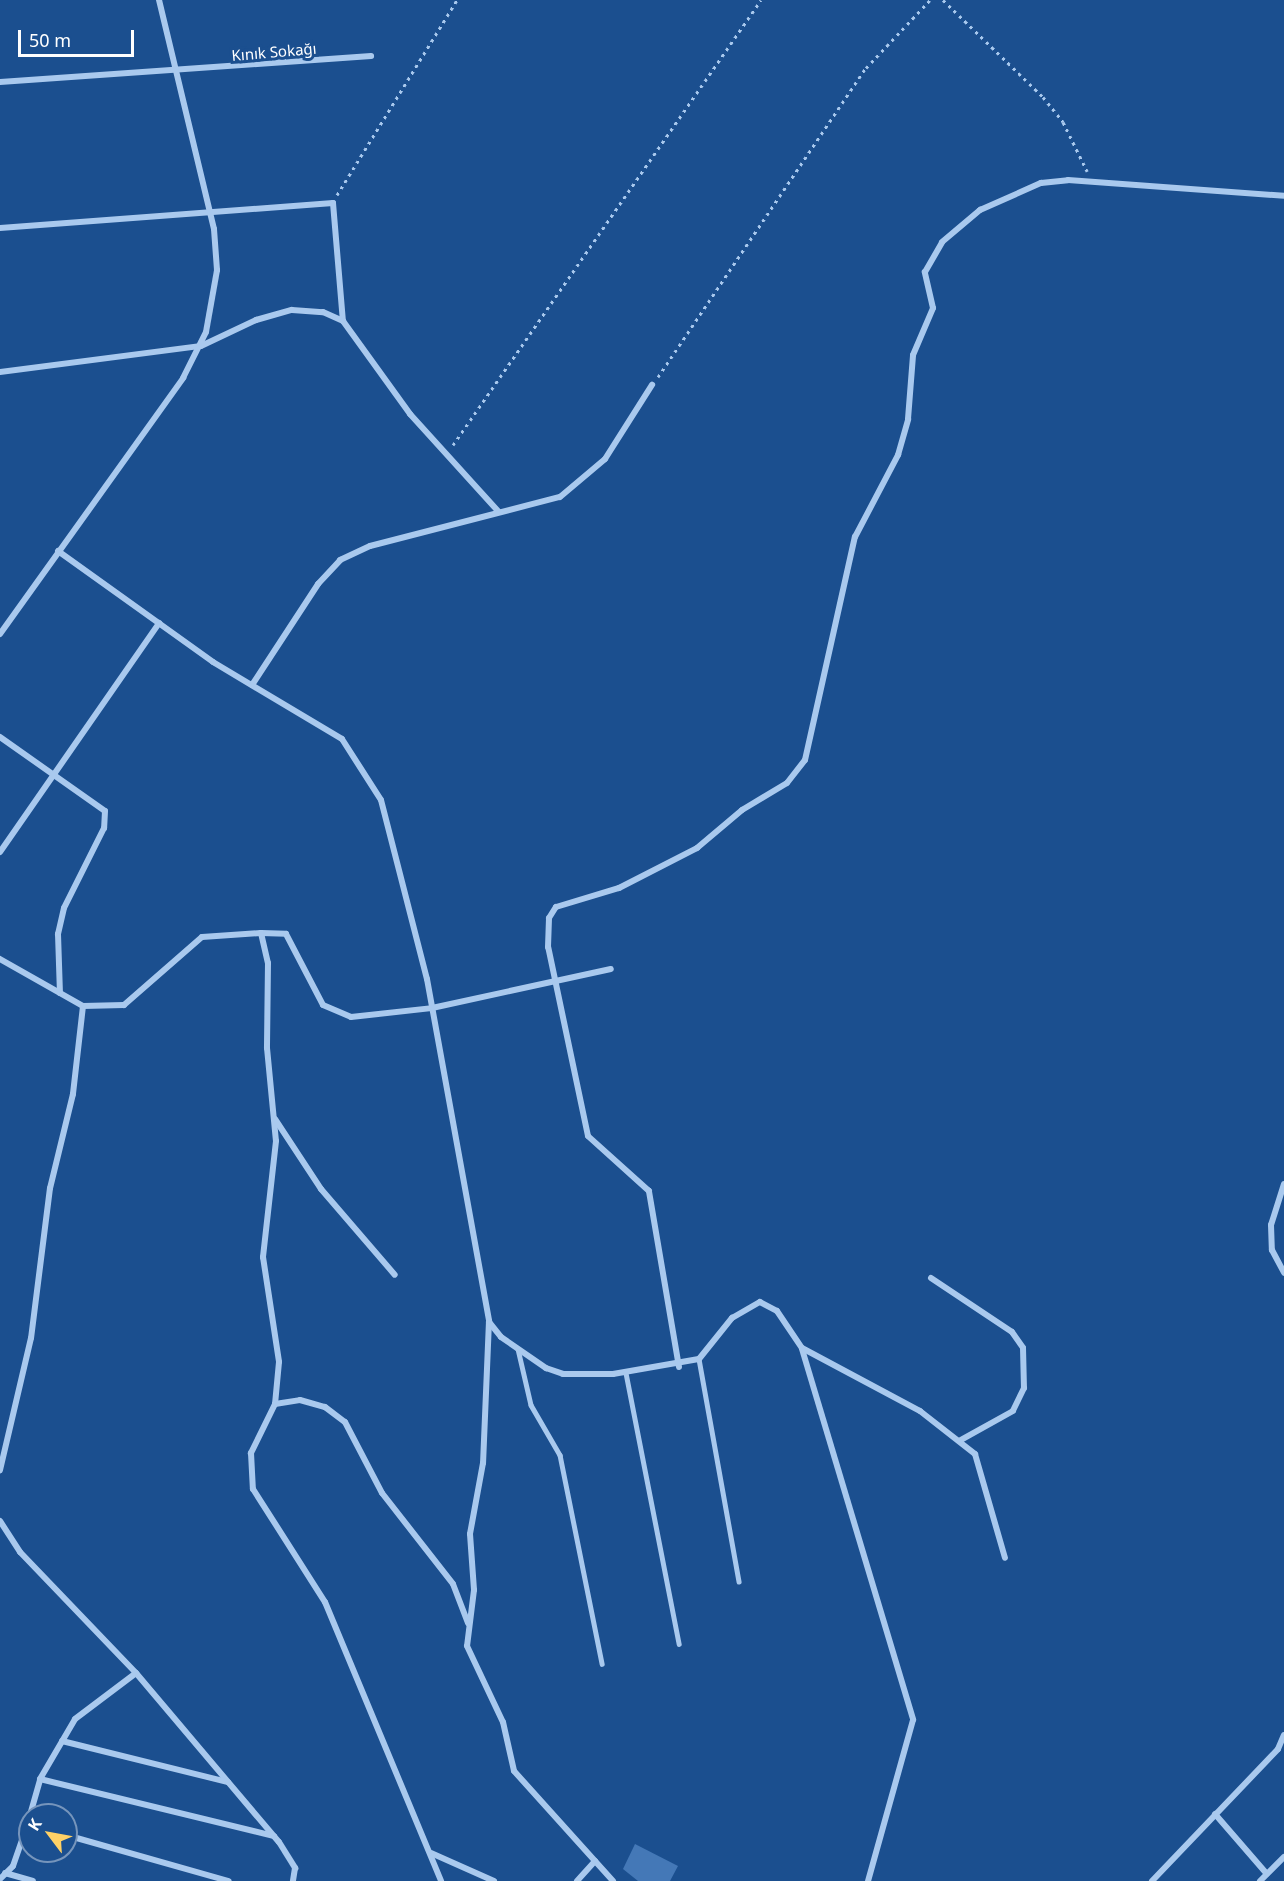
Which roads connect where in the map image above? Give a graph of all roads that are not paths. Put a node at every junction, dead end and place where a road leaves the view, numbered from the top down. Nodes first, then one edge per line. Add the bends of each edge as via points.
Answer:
1 (159, 0) edge
2 (371, 56) dead end
3 (177, 73) junction
4 (0, 82) edge
5 (1284, 196) edge
6 (210, 211) junction
7 (0, 228) edge
8 (343, 321) junction
9 (201, 346) junction
10 (0, 372) edge
11 (652, 386) road end
12 (498, 511) junction
13 (58, 551) junction
14 (159, 623) junction
15 (0, 634) edge
16 (252, 685) junction
17 (0, 737) edge
18 (56, 772) junction
19 (0, 852) edge
20 (261, 933) junction
21 (0, 959) edge
22 (611, 969) dead end
23 (557, 982) junction
24 (60, 993) junction
25 (83, 1006) junction
26 (432, 1008) junction
27 (275, 1118) junction
28 (1284, 1184) edge
29 (1284, 1272) edge
30 (395, 1275) dead end
31 (931, 1278) dead end
32 (489, 1321) junction
33 (802, 1348) junction
34 (518, 1349) junction
35 (699, 1359) junction
36 (679, 1367) junction
37 (626, 1373) junction
38 (275, 1404) junction
39 (961, 1440) junction
40 (0, 1470) edge
41 (0, 1521) edge
42 (1005, 1558) dead end
43 (740, 1581) dead end
44 (469, 1624) junction
45 (679, 1644) dead end
46 (603, 1664) dead end
47 (136, 1673) junction
48 (1284, 1735) edge
49 (62, 1741) junction
50 (40, 1779) junction
51 (229, 1782) junction
52 (34, 1803) edge
53 (1215, 1814) junction
54 (274, 1836) junction
55 (78, 1838) edge
56 (18, 1846) edge
57 (431, 1853) junction
58 (1284, 1857) edge
59 (596, 1861) junction
60 (1268, 1874) junction
61 (3, 1876) edge
62 (33, 1881) edge
63 (229, 1881) edge
64 (293, 1881) edge
65 (441, 1881) edge
66 (494, 1881) edge
67 (577, 1881) edge
68 (613, 1881) edge
69 (868, 1881) edge
70 (1152, 1881) edge
71 (1260, 1881) edge

1 - 3 street
2 - 3 street, Kınık Sokağı
3 - 4 street, Kınık Sokağı
3 - 6 street
5 - 23 street via 1093,182 1041,183 1000,198 962,222 932,255 925,272 933,308 913,355 908,419 898,455 855,537 805,760 787,783 742,810 697,849 619,888 556,907 547,928
6 - 7 street
6 - 8 street via 333,203
6 - 9 street via 217,270
8 - 9 street via 323,312 292,310 230,329
8 - 12 street via 447,454
9 - 10 street
9 - 13 street via 147,432
11 - 12 street via 605,459 585,479 560,497
12 - 16 street via 370,546 340,560 318,584
13 - 14 street
13 - 15 street
14 - 16 street
14 - 18 street
16 - 26 street via 342,740 368,775 396,841
17 - 18 street
18 - 19 street
18 - 24 street via 105,811 104,828 60,925
20 - 25 street via 202,937 124,1005
20 - 26 street via 286,934 312,988 332,1013 351,1017
20 - 27 street via 268,963 267,1048
21 - 24 street
22 - 23 street
23 - 26 street
23 - 36 street via 588,1136 649,1191
24 - 25 street
25 - 40 street via 73,1094 50,1188 31,1338
26 - 32 street
27 - 30 street via 321,1189
27 - 38 street via 275,1168 263,1257 279,1362
28 - 29 street via 1270,1225 1272,1250
31 - 39 street via 1012,1332 1023,1348 1024,1388 1013,1411
32 - 34 street
32 - 44 street via 483,1463 470,1534 474,1574
33 - 35 street via 777,1311 760,1302 732,1318
33 - 39 street via 920,1411
33 - 69 street via 913,1720
34 - 37 street via 563,1374
34 - 46 lane via 531,1405 560,1455
35 - 36 street
35 - 43 lane
36 - 37 street
37 - 45 lane
38 - 44 street via 300,1400 325,1407 345,1422 382,1493 453,1584
38 - 57 street via 251,1453 253,1489 325,1602
39 - 42 street via 982,1470
41 - 47 street via 20,1552
44 - 59 street via 467,1646 503,1722 514,1771
47 - 49 street via 75,1719
47 - 51 street
48 - 53 street via 1278,1749
49 - 50 street
49 - 51 street
50 - 52 street
50 - 54 street
51 - 54 street
53 - 60 street
53 - 70 street
54 - 64 street via 294,1868
55 - 63 street
56 - 61 street
57 - 65 street
57 - 66 street
58 - 60 street
59 - 67 street
59 - 68 street
60 - 71 street
61 - 62 street

